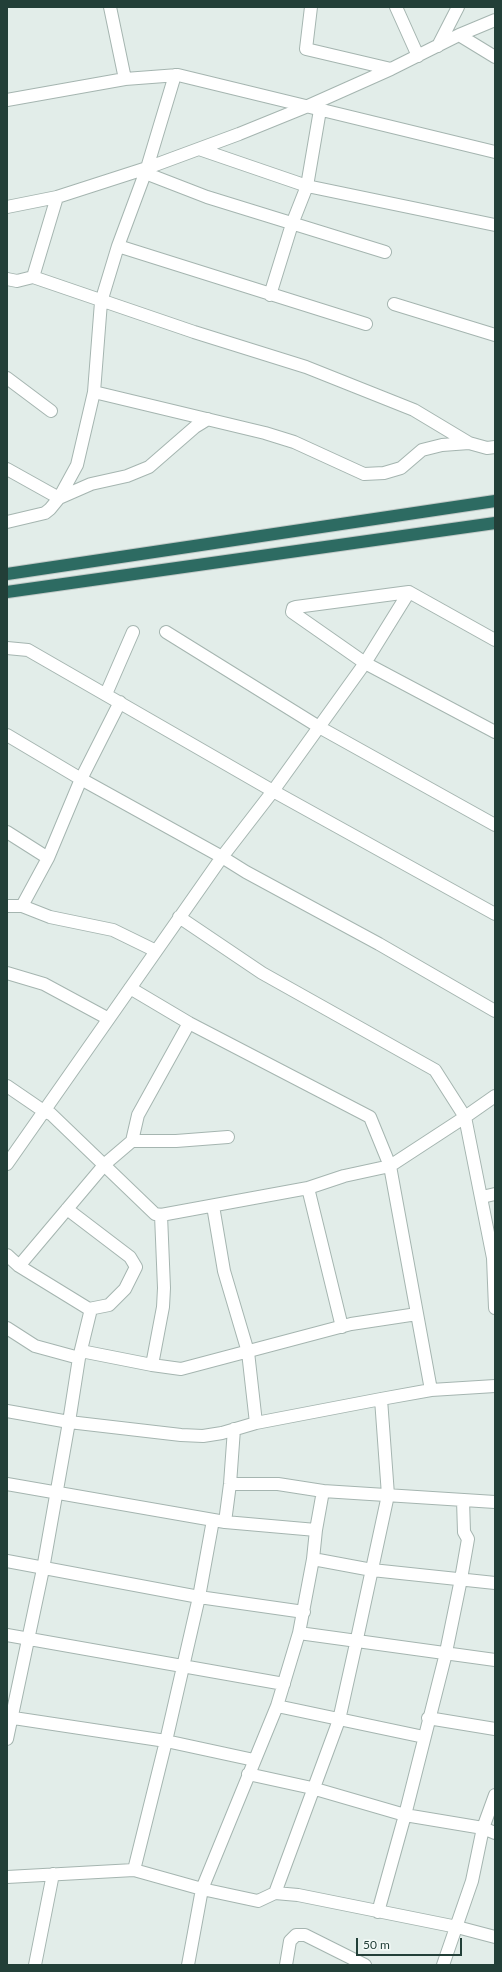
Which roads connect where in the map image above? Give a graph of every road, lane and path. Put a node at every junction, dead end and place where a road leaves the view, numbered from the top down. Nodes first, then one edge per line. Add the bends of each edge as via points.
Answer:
1 (110, 7) edge
2 (311, 7) edge
3 (396, 7) edge
4 (458, 7) edge
5 (495, 20) edge
6 (459, 35) junction
7 (438, 46) junction
8 (418, 56) junction
9 (495, 57) edge
10 (391, 69) junction
11 (175, 75) junction
12 (125, 79) junction
13 (7, 100) edge
14 (308, 106) junction
15 (320, 110) junction
16 (199, 149) junction
17 (495, 152) edge
18 (146, 170) junction
19 (307, 186) junction
20 (57, 196) junction
21 (7, 207) edge
22 (292, 224) junction
23 (495, 225) edge
24 (118, 246) junction
25 (385, 252) dead end
26 (33, 277) junction
27 (7, 279) edge
28 (270, 295) junction
29 (101, 302) junction
30 (394, 304) dead end
31 (366, 324) dead end
32 (495, 335) edge
33 (7, 378) edge
34 (94, 392) junction
35 (50, 411) dead end
36 (208, 419) junction
37 (469, 442) junction
38 (495, 447) edge
39 (7, 469) edge
40 (59, 498) junction
41 (495, 501) edge
42 (7, 522) edge
43 (495, 523) edge
44 (7, 574) edge
45 (7, 592) edge
46 (409, 592) junction
47 (133, 632) dead end
48 (166, 632) dead end
49 (495, 640) edge
50 (7, 648) edge
51 (365, 663) junction
52 (106, 694) junction
53 (120, 702) junction
54 (320, 727) junction
55 (495, 732) edge
56 (7, 735) edge
57 (81, 779) junction
58 (273, 791) junction
59 (495, 825) edge
60 (7, 832) edge
61 (222, 857) junction
62 (48, 858) junction
63 (7, 906) edge
64 (22, 906) junction
65 (495, 914) edge
66 (179, 917) junction
67 (156, 951) junction
68 (7, 973) edge
69 (130, 988) junction
70 (495, 1011) edge
71 (107, 1018) junction
72 (189, 1023) junction
73 (7, 1086) edge
74 (495, 1096) edge
75 (45, 1112) junction
76 (465, 1118) junction
77 (228, 1137) dead end
78 (132, 1141) junction
79 (8, 1161) edge
80 (105, 1164) junction
81 (390, 1166) junction
82 (308, 1188) junction
83 (495, 1194) edge
84 (482, 1196) junction
85 (212, 1206) junction
86 (67, 1209) junction
87 (161, 1215) junction
88 (7, 1255) edge
89 (19, 1266) junction
90 (89, 1308) junction
91 (495, 1308) edge
92 (416, 1314) junction
93 (342, 1327) junction
94 (7, 1328) edge
95 (248, 1352) junction
96 (80, 1354) junction
97 (152, 1365) junction
98 (495, 1386) edge
99 (431, 1390) junction
100 (381, 1399) junction
101 (7, 1411) edge
102 (69, 1422) junction
103 (256, 1423) junction
104 (234, 1429) junction
105 (7, 1484) edge
106 (230, 1484) junction
107 (56, 1491) junction
108 (323, 1491) junction
109 (388, 1495) junction
110 (463, 1500) junction
111 (495, 1502) edge
112 (219, 1521) junction
113 (316, 1530) junction
114 (313, 1559) junction
115 (7, 1561) edge
116 (43, 1569) junction
117 (372, 1570) junction
118 (461, 1580) junction
119 (495, 1583) edge
120 (199, 1597) junction
121 (304, 1612) junction
122 (299, 1633) junction
123 (7, 1635) edge
124 (29, 1640) junction
125 (357, 1640) junction
126 (446, 1653) junction
127 (495, 1660) edge
128 (182, 1664) junction
129 (284, 1684) junction
130 (277, 1706) junction
131 (9, 1717) edge
132 (428, 1718) junction
133 (339, 1720) junction
134 (495, 1729) edge
135 (424, 1737) junction
136 (7, 1739) edge
137 (166, 1741) junction
138 (254, 1760) junction
139 (248, 1774) junction
140 (312, 1788) junction
141 (495, 1795) edge
142 (406, 1815) junction
143 (483, 1828) junction
144 (495, 1833) edge
145 (134, 1870) junction
146 (53, 1874) junction
147 (7, 1877) edge
148 (202, 1889) junction
149 (275, 1893) junction
150 (378, 1912) junction
151 (457, 1927) junction
152 (495, 1937) edge
153 (35, 1965) edge
154 (188, 1965) edge
155 (286, 1965) edge
156 (365, 1965) edge
157 (443, 1965) edge

1 - 12 street
2 - 10 street via 306,49
3 - 8 street
4 - 7 street
5 - 6 street
6 - 7 street
6 - 9 street
7 - 8 street
8 - 10 street
10 - 14 street
11 - 12 street
11 - 14 street
11 - 18 street
12 - 13 street
14 - 15 street
14 - 16 street
15 - 17 street
15 - 19 street
16 - 18 street
16 - 19 street
18 - 20 street
18 - 22 street via 207,198
18 - 24 street
19 - 22 street
19 - 23 street
20 - 21 street
20 - 26 street
22 - 25 street
22 - 28 street
24 - 28 street
24 - 29 street
26 - 27 street via 17,281
26 - 29 street
28 - 31 street
29 - 34 street
29 - 37 street via 306,367 414,410
30 - 32 street
33 - 35 street
34 - 36 street
34 - 40 street via 77,465
36 - 37 street via 294,442 364,474 384,473 401,468 422,450
36 - 40 street via 149,467 127,476 91,484
37 - 38 street via 487,448
39 - 40 street
40 - 42 street via 45,513
41 - 44 highway
43 - 45 highway
46 - 49 street
46 - 51 street
46 - 51 street via 293,608 292,612
47 - 52 street
48 - 54 street
50 - 52 street via 28,650
51 - 54 street
51 - 55 street
52 - 53 street
53 - 57 street
53 - 58 street
54 - 58 street
54 - 59 street
56 - 57 street
57 - 61 street
57 - 62 street
58 - 61 street
58 - 65 street
60 - 62 street
61 - 66 street
61 - 70 street
62 - 64 street
63 - 64 street
64 - 67 street via 50,917 112,930
66 - 67 street
66 - 76 street via 262,973 435,1070
67 - 69 street
68 - 71 street via 44,984
69 - 71 street
69 - 72 street
71 - 75 street
72 - 78 street via 138,1116
72 - 81 street via 370,1117
73 - 75 street
74 - 76 street
75 - 79 street
75 - 80 street via 51,1114
76 - 81 street
76 - 84 street
77 - 78 street
78 - 80 street
80 - 86 street
80 - 87 street via 155,1214
81 - 82 street via 344,1176
81 - 92 street
82 - 85 street
82 - 93 street
83 - 84 street
84 - 91 street via 493,1258
85 - 87 street
85 - 95 street via 224,1271
86 - 89 street
86 - 90 street via 130,1257 136,1267 125,1289 109,1305
87 - 97 street via 163,1301
88 - 89 street
89 - 90 street
90 - 96 street
92 - 93 street
92 - 99 street
93 - 95 street
94 - 96 street via 35,1346
95 - 97 street via 180,1369
95 - 103 street
96 - 97 street
96 - 102 street
98 - 99 street
99 - 100 street
100 - 103 street
100 - 109 street
101 - 102 street
102 - 104 street via 203,1436
102 - 107 street
103 - 104 street
104 - 106 street
105 - 107 street
106 - 108 street via 278,1484
106 - 112 street
107 - 112 street
107 - 116 street
108 - 109 street
108 - 113 street
109 - 110 street
109 - 117 street
110 - 111 street
110 - 118 street via 464,1532 468,1539
112 - 113 street
112 - 120 street
113 - 114 street
114 - 117 street
114 - 121 street
115 - 116 street
116 - 120 street
116 - 124 street
117 - 118 street
117 - 125 street
118 - 119 street
118 - 126 street
120 - 121 street
120 - 128 street
121 - 122 street
122 - 125 street
122 - 129 street
123 - 124 street
124 - 128 street
124 - 131 street
125 - 126 street
125 - 133 street
126 - 127 street
126 - 132 street
128 - 129 street
128 - 137 street
129 - 130 street
130 - 133 street
130 - 138 street
131 - 136 street
131 - 137 street
132 - 134 street
132 - 135 street
133 - 135 street
133 - 140 street
135 - 142 street
137 - 138 street
137 - 145 street
138 - 139 street
139 - 140 street
139 - 148 street
140 - 142 street
140 - 149 street
141 - 143 street
142 - 143 street
142 - 150 street
143 - 144 street
143 - 151 street via 472,1882
145 - 146 street
145 - 148 street
146 - 147 street
146 - 153 street
148 - 149 street via 258,1901
148 - 154 street
149 - 150 street via 298,1895
150 - 151 street
151 - 152 street
151 - 157 street
155 - 156 street via 290,1942 296,1935 305,1935

